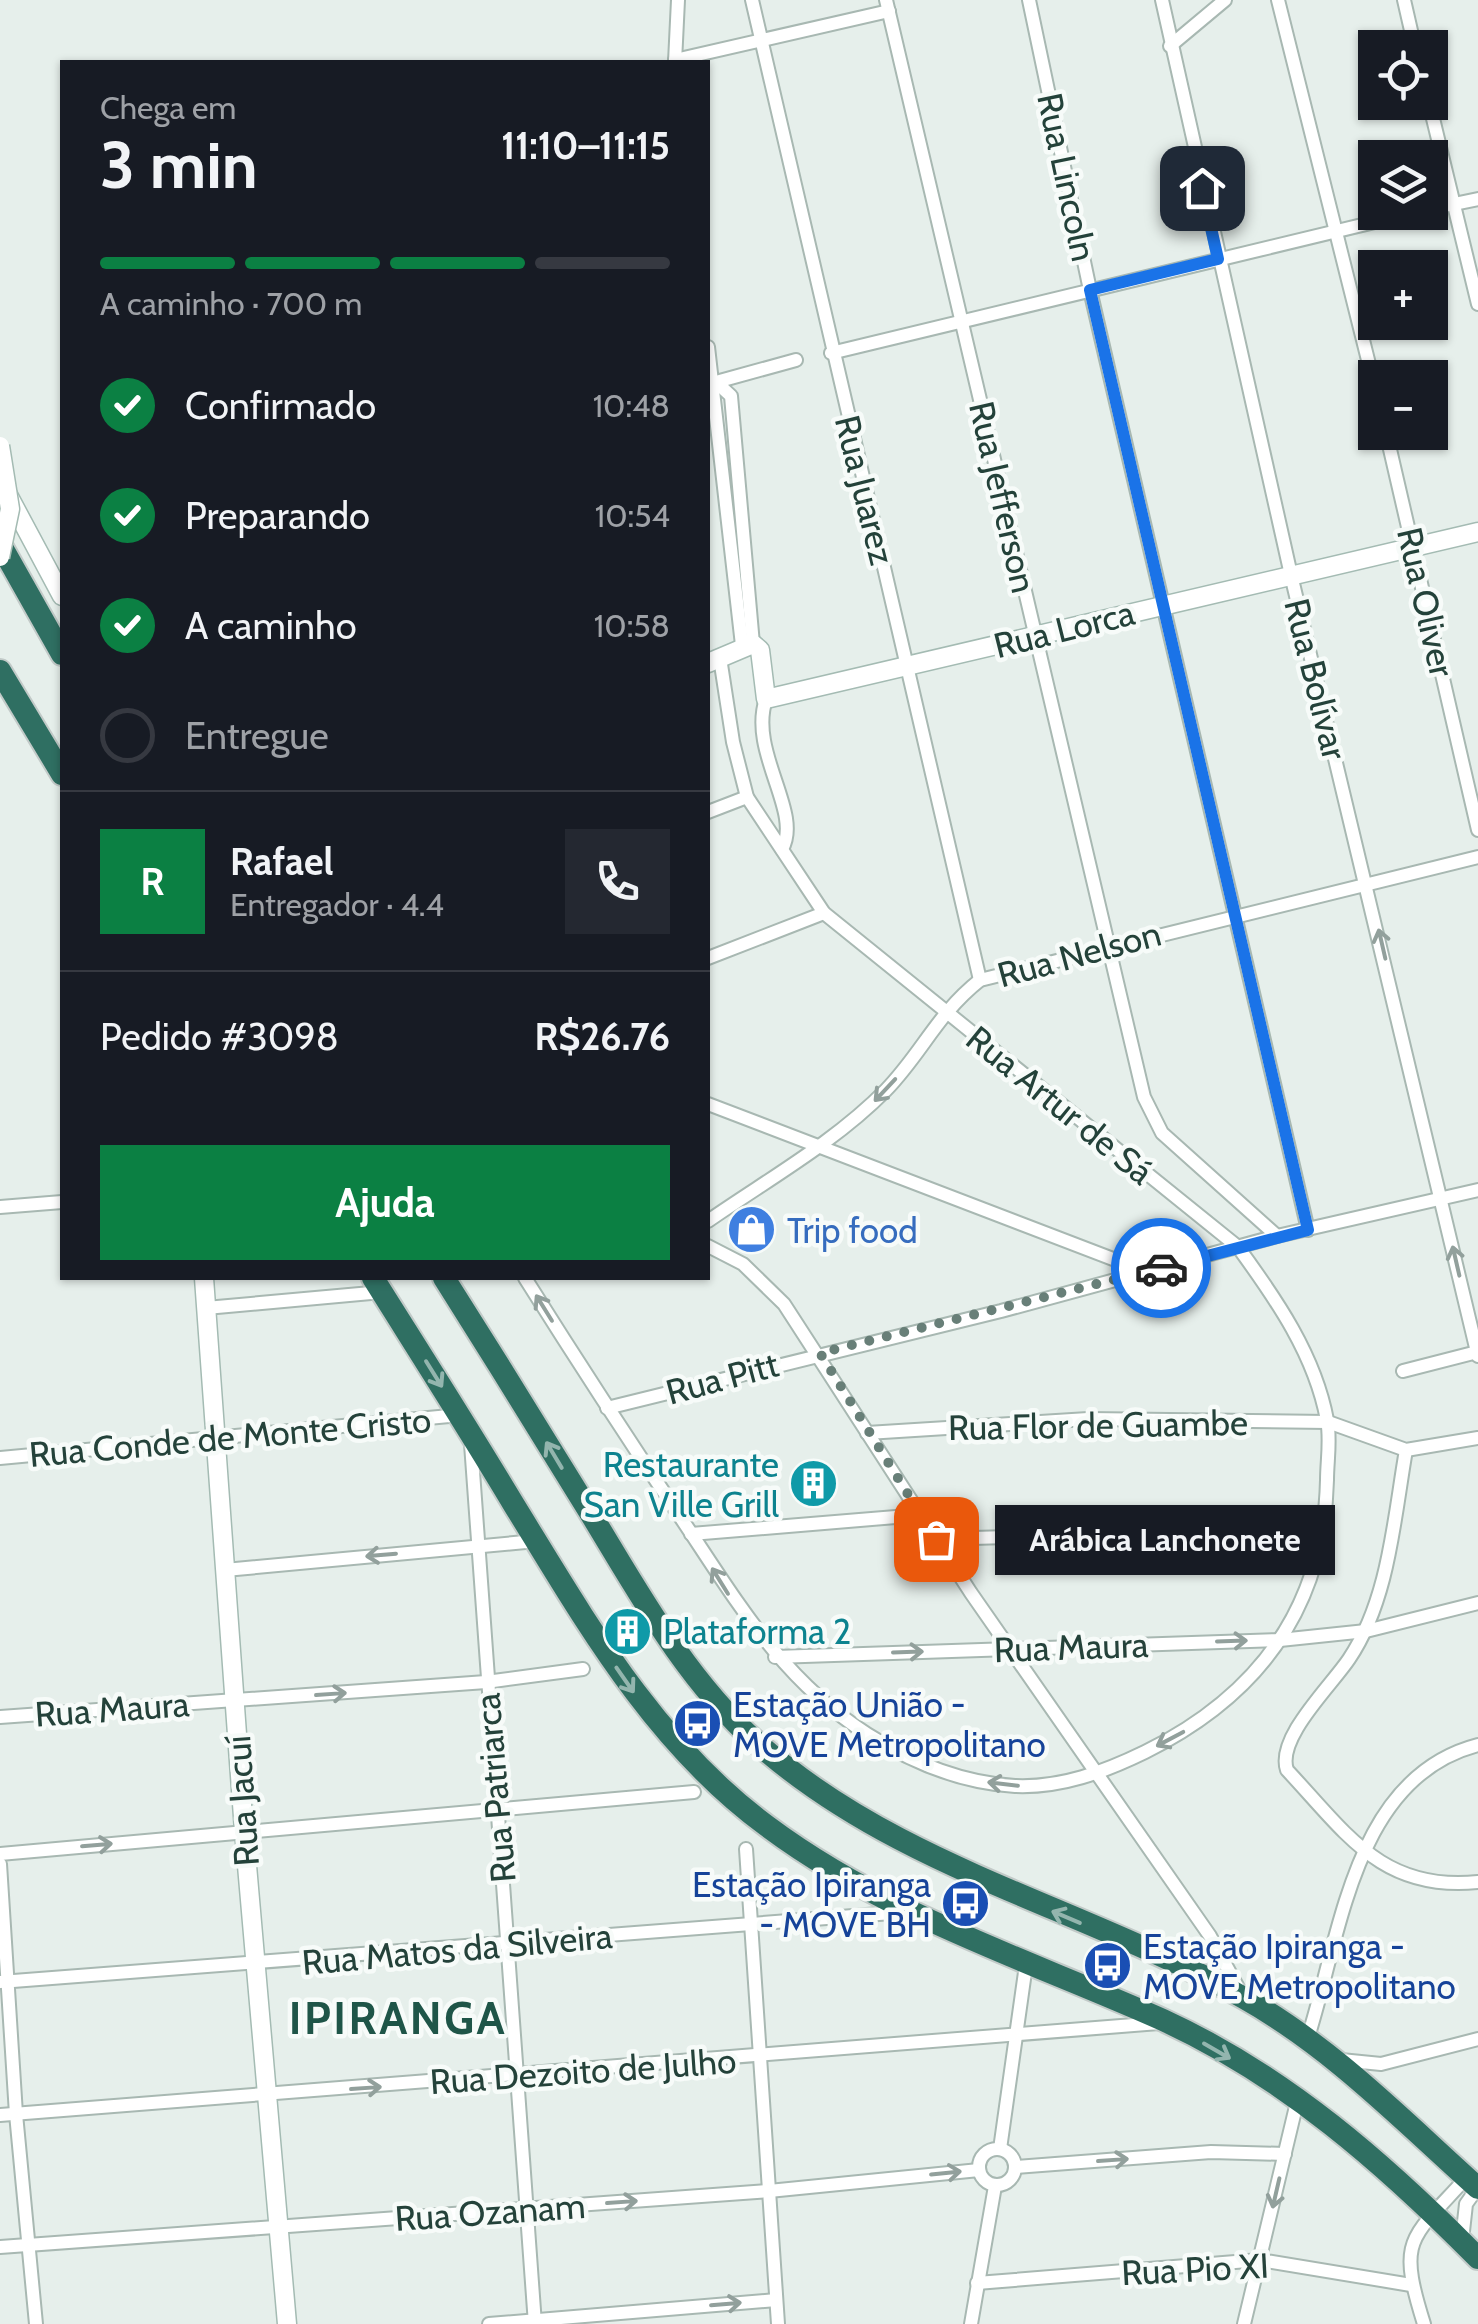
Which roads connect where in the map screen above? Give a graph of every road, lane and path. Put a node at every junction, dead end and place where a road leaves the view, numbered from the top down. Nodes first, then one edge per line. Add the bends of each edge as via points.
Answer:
1 (678, 0) edge
2 (752, 0) edge
3 (1029, 0) edge
4 (1162, 0) edge
5 (1225, 0) edge
6 (1278, 0) edge
7 (1404, 0) edge
8 (887, 5) edge
9 (1411, 30) edge
10 (760, 41) junction
11 (1170, 46) junction
12 (675, 60) edge
13 (679, 60) edge
14 (1433, 120) edge
15 (1478, 199) edge
16 (1454, 204) junction
17 (1448, 205) edge
18 (1358, 225) edge
19 (1336, 230) junction
20 (1218, 259) junction
21 (1090, 290) junction
22 (1478, 304) edge
23 (962, 319) junction
24 (832, 354) junction
25 (710, 359) edge
26 (796, 360) dead end
27 (1368, 360) edge
28 (714, 382) junction
29 (0, 446) edge
30 (1390, 450) edge
31 (0, 478) edge
32 (1478, 532) edge
33 (0, 544) edge
34 (1414, 547) junction
35 (0, 558) edge
36 (1291, 575) junction
37 (60, 592) edge
38 (1162, 605) junction
39 (1034, 635) junction
40 (748, 644) junction
41 (60, 650) edge
42 (714, 661) edge
43 (908, 668) junction
44 (0, 671) edge
45 (0, 681) edge
46 (766, 699) junction
47 (17, 701) junction
48 (60, 771) edge
49 (747, 797) junction
50 (710, 811) edge
51 (1478, 830) edge
52 (782, 849) junction
53 (1478, 857) edge
54 (1367, 882) junction
55 (824, 912) junction
56 (1238, 914) junction
57 (1110, 944) junction
58 (710, 957) edge
59 (980, 980) junction
60 (943, 1012) junction
61 (710, 1105) edge
62 (816, 1146) junction
63 (1478, 1190) edge
64 (1441, 1199) junction
65 (60, 1202) edge
66 (0, 1207) edge
67 (710, 1220) edge
68 (1308, 1230) junction
69 (1277, 1236) junction
70 (710, 1247) edge
71 (1238, 1247) junction
72 (1147, 1272) junction
73 (204, 1280) edge
74 (445, 1280) edge
75 (526, 1280) edge
76 (378, 1285) edge
77 (206, 1308) junction
78 (820, 1353) junction
79 (1478, 1354) edge
80 (1403, 1372) dead end
81 (608, 1408) junction
82 (1328, 1422) junction
83 (465, 1423) junction
84 (868, 1433) junction
85 (1478, 1438) edge
86 (214, 1439) junction
87 (1406, 1450) junction
88 (0, 1458) edge
89 (920, 1515) junction
90 (1326, 1528) junction
91 (691, 1534) junction
92 (936, 1539) junction
93 (536, 1541) junction
94 (478, 1546) junction
95 (225, 1570) junction
96 (1478, 1603) edge
97 (1366, 1632) junction
98 (1280, 1640) junction
99 (1011, 1649) junction
100 (775, 1657) junction
101 (582, 1668) dead end
102 (486, 1682) junction
103 (234, 1701) junction
104 (0, 1717) edge
105 (1478, 1745) edge
106 (1099, 1774) junction
107 (694, 1792) dead end
108 (498, 1811) junction
109 (244, 1831) junction
110 (746, 1849) dead end
111 (1363, 1851) junction
112 (0, 1854) edge
113 (0, 1864) edge
114 (1478, 1882) edge
115 (913, 1911) junction
116 (752, 1925) junction
117 (1210, 1936) junction
118 (506, 1945) junction
119 (1026, 1965) junction
120 (254, 1966) junction
121 (1191, 1972) junction
122 (5, 1982) edge
123 (1244, 1998) junction
124 (1166, 2022) junction
125 (1016, 2037) junction
126 (1308, 2037) junction
127 (1478, 2038) edge
128 (760, 2058) junction
129 (1338, 2060) junction
130 (1388, 2062) junction
131 (514, 2077) junction
132 (1376, 2094) junction
133 (268, 2095) junction
134 (1298, 2098) junction
135 (16, 2114) junction
136 (0, 2115) edge
137 (1000, 2149) junction
138 (1285, 2154) junction
139 (1016, 2167) junction
140 (979, 2170) junction
141 (1475, 2185) edge
142 (994, 2186) junction
143 (769, 2191) junction
144 (527, 2209) junction
145 (1432, 2213) junction
146 (280, 2228) junction
147 (28, 2244) junction
148 (0, 2246) edge
149 (1470, 2250) edge
150 (1260, 2260) junction
151 (978, 2283) junction
152 (1411, 2285) junction
153 (776, 2300) junction
154 (535, 2323) edge
155 (36, 2324) edge
156 (287, 2324) edge
157 (489, 2324) edge
158 (778, 2324) edge
159 (972, 2324) edge
160 (1244, 2324) edge
161 (1424, 2324) edge

1 - 12 street
2 - 10 street, Rua Juarez
3 - 21 street, Rua Lincoln
4 - 11 street, Rua Bolívar
5 - 11 street
6 - 19 street
7 - 9 street
8 - 10 street
8 - 23 street, Rua Jefferson
10 - 13 street
10 - 24 street, Rua Juarez
11 - 20 street, Rua Bolívar
14 - 16 street
15 - 16 street
16 - 17 street
16 - 22 street
18 - 19 street
19 - 20 street
19 - 27 street
20 - 21 street
20 - 36 street, Rua Bolívar
21 - 23 street
21 - 38 street, Rua Lincoln
23 - 24 street
23 - 39 street, Rua Jefferson
24 - 43 street, Rua Juarez
25 - 28 street
26 - 28 street
28 - 40 street via 732,396
29 - 35 main road, bridge via 10,509
30 - 34 street, Rua Oliver
31 - 37 main road
32 - 34 main road, Rua Lorca
33 - 41 highway
34 - 36 main road, Rua Lorca
34 - 51 street, Rua Oliver
36 - 38 main road, Rua Lorca
36 - 54 street, Rua Bolívar
38 - 39 main road, Rua Lorca
38 - 56 street, Rua Lincoln
39 - 43 main road, Rua Lorca
39 - 57 street, Rua Jefferson
40 - 42 main road
40 - 46 main road via 760,650
42 - 49 street, Rua Artur de Sá
43 - 46 main road, Rua Lorca
43 - 59 street, Rua Juarez
44 - 47 highway
45 - 47 main road
46 - 52 street via 760,735 784,812
47 - 48 highway
49 - 50 street
49 - 52 street, Rua Artur de Sá
52 - 55 street, Rua Artur de Sá
53 - 54 street, Rua Nelson
54 - 56 street, Rua Nelson
64 -> 54 street, Rua Bolívar
55 - 58 street
55 - 60 street, Rua Artur de Sá
56 - 57 street, Rua Nelson
56 - 68 street, Rua Lincoln
57 - 59 street, Rua Nelson
57 - 69 street, Rua Jefferson via 1150,1117
59 - 60 street, Rua Nelson
60 -> 62 street, Rua Nelson via 890,1086
60 - 71 street, Rua Artur de Sá
61 - 62 street
62 - 67 street, Rua Nelson
62 - 72 street
63 - 64 street, Rua Pitt
64 - 68 street, Rua Pitt
79 -> 64 street, Rua Bolívar
65 - 66 street
68 - 69 street, Rua Pitt
69 - 71 street, Rua Pitt
70 - 78 street via 759,1277
71 - 72 street, Rua Pitt
71 - 82 street, Rua Artur de Sá via 1295,1332
72 - 78 street, Rua Pitt
73 - 77 main road, Rua Jacuí
121 -> 74 highway via 941,1864 873,1826 756,1742 660,1629
81 -> 75 street, Rua Artur de Sá
76 - 77 street
76 -> 83 highway
77 - 86 main road, Rua Jacuí
78 - 81 street, Rua Pitt
78 - 84 street
79 - 80 street
81 - 91 street, Rua Artur de Sá
82 - 84 street, Rua Flor de Guambe via 1088,1419
82 - 87 street, Rua Flor de Guambe
82 - 90 street, Rua Artur de Sá
83 - 86 street, Rua Conde de Monte Cristo
83 - 93 highway
83 - 94 street, Rua Patriarca
84 - 89 street
85 - 87 street
86 - 88 street, Rua Conde de Monte Cristo
86 - 95 main road, Rua Jacuí
87 - 97 street
89 - 91 street
89 - 92 street
90 - 92 street
90 - 98 street, Rua Artur de Sá via 1310,1585
100 -> 91 street, Rua Artur de Sá
92 - 99 street
93 - 94 street
93 -> 115 highway via 640,1701 708,1778 811,1857
94 -> 95 street
94 - 102 street, Rua Patriarca
95 - 103 main road, Rua Jacuí
96 - 97 street, Rua Maura
97 - 98 street, Rua Maura
97 - 111 street via 1287,1743 1287,1770
99 -> 98 street, Rua Maura
98 -> 106 street, Rua Artur de Sá via 1210,1714
100 -> 99 street, Rua Maura
99 - 106 street
106 -> 100 street, Rua Artur de Sá via 1018,1786 914,1760 824,1702
101 - 102 street, Rua Maura
103 -> 102 street, Rua Maura
102 - 108 street, Rua Patriarca
103 - 104 street, Rua Maura
103 - 109 main road, Rua Jacuí
105 - 111 street via 1425,1767
106 - 117 street
107 - 108 street
108 - 109 street
108 - 118 street, Rua Patriarca
112 -> 109 street
109 - 120 main road, Rua Jacuí
110 - 116 street
111 - 114 street via 1406,1876
111 - 126 street
113 - 122 street
115 - 116 street, Rua Matos da Silveira
115 - 119 highway
116 - 118 street, Rua Matos da Silveira
116 - 128 street
117 - 121 street via 1208,1960
117 - 123 street
118 - 120 street, Rua Matos da Silveira
118 - 131 street, Rua Patriarca
119 - 124 highway
119 - 125 street
120 - 122 street, Rua Matos da Silveira
120 - 133 main road, Rua Jacuí
121 - 123 highway
122 - 135 street
123 - 126 highway
124 - 125 street, Rua Dezoito de Julho
124 -> 134 highway
125 - 128 street, Rua Dezoito de Julho
125 - 137 street
126 - 129 highway
127 - 130 street
128 - 131 street, Rua Dezoito de Julho
128 - 143 street
129 - 130 street
129 - 132 highway
130 - 132 street via 1374,2080
133 -> 131 street, Rua Dezoito de Julho
131 - 144 street, Rua Patriarca
132 - 141 highway
133 - 135 street, Rua Dezoito de Julho
133 - 146 main road, Rua Jacuí
134 - 138 street
134 - 145 highway via 1371,2154
135 - 136 street, Rua Dezoito de Julho
135 - 147 street
137 - 139 street
137 - 140 street via 984,2154
139 -> 138 street via 1211,2152
138 -> 150 street
139 - 142 street via 1007,2183
140 - 142 street
143 -> 140 street, Rua Ozanam
141 - 145 street
141 - 149 street via 1466,2204
142 - 151 street
144 -> 143 street, Rua Ozanam
143 - 153 street
144 - 146 street, Rua Ozanam
144 - 154 street, Rua Patriarca
145 - 149 highway
145 - 152 street via 1410,2244
146 - 147 street, Rua Ozanam
146 - 156 main road, Rua Jacuí
147 - 148 street, Rua Ozanam
147 - 155 street
150 - 151 street, Rua Pio XI
150 - 152 street, Rua Pio XI
150 - 160 street
151 - 159 street
152 - 161 street
154 -> 153 street
153 - 158 street
154 - 157 street

